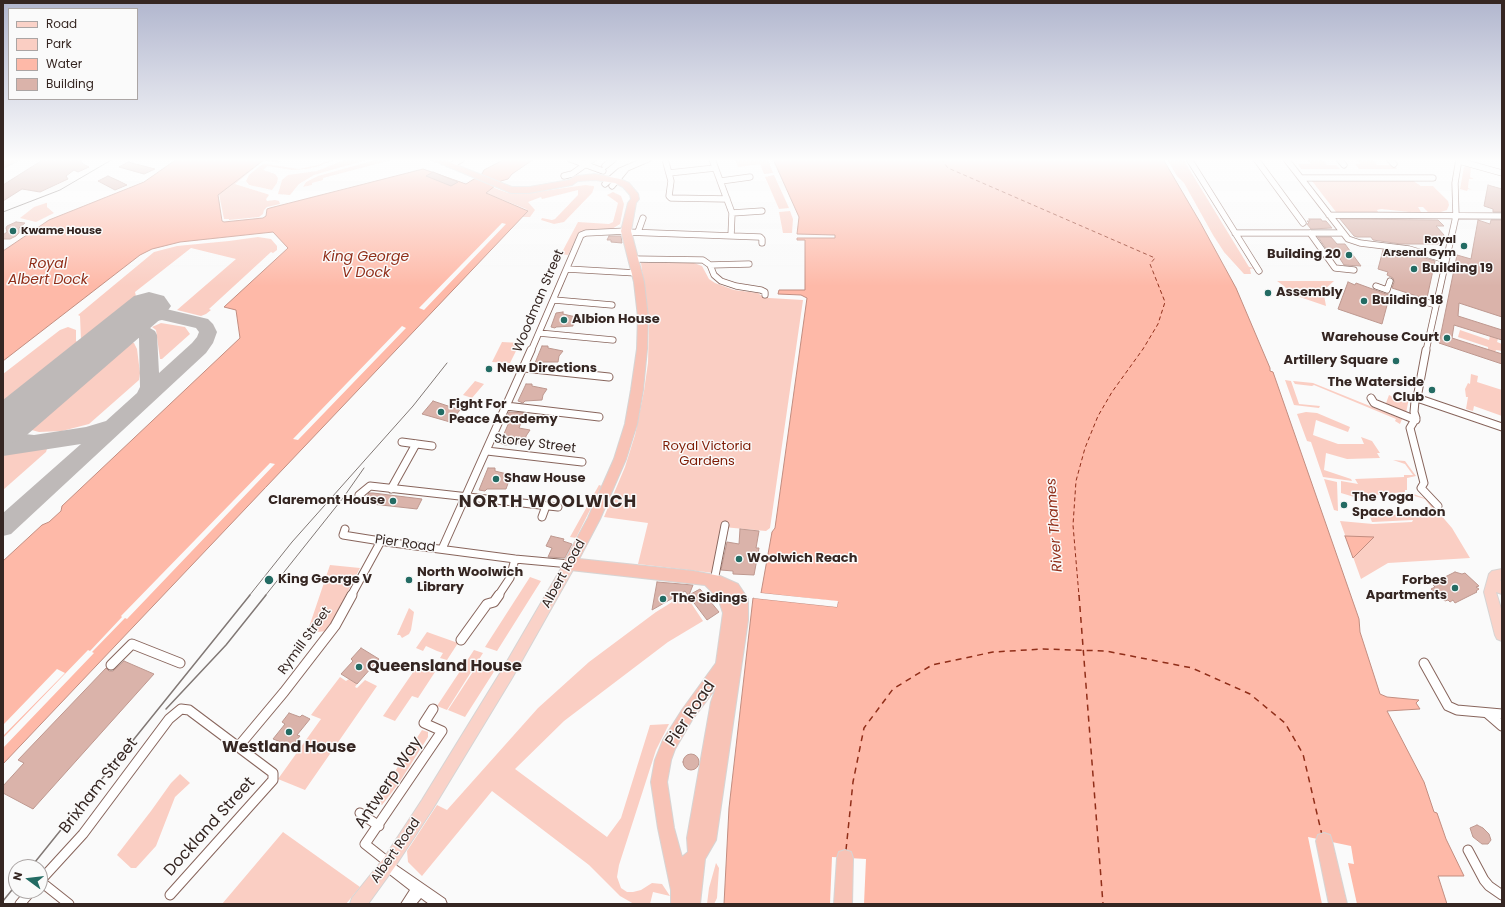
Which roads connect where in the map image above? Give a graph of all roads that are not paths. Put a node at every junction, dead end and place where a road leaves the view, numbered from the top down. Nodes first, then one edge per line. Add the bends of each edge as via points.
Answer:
1 (631, 201) edge
2 (728, 201) edge
3 (1216, 201) edge
4 (1287, 201) edge
5 (1319, 201) edge
6 (1456, 201) edge
7 (762, 211) dead end
8 (732, 213) junction
9 (1329, 215) junction
10 (1456, 215) junction
11 (1502, 216) edge
12 (643, 218) dead end
13 (1303, 223) dead end
14 (626, 231) junction
15 (638, 232) junction
16 (1236, 233) junction
17 (1310, 233) junction
18 (1343, 233) junction
19 (731, 236) junction
20 (769, 239) dead end
21 (633, 259) junction
22 (1446, 260) junction
23 (749, 264) dead end
24 (710, 265) junction
25 (567, 269) junction
26 (1354, 270) dead end
27 (1259, 271) dead end
28 (636, 273) junction
29 (1390, 280) dead end
30 (1376, 286) dead end
31 (765, 295) dead end
32 (554, 300) junction
33 (1422, 301) dead end
34 (612, 305) dead end
35 (1436, 305) junction
36 (539, 333) junction
37 (613, 340) dead end
38 (524, 368) junction
39 (609, 377) dead end
40 (1371, 398) dead end
41 (1417, 398) junction
42 (506, 406) junction
43 (599, 417) dead end
44 (1416, 420) junction
45 (1502, 427) edge
46 (402, 442) dead end
47 (416, 444) junction
48 (432, 446) dead end
49 (487, 451) junction
50 (582, 462) dead end
51 (391, 489) junction
52 (359, 495) dead end
53 (465, 497) junction
54 (546, 506) junction
55 (1438, 506) dead end
56 (558, 507) dead end
57 (542, 517) dead end
58 (725, 525) dead end
59 (344, 532) dead end
60 (381, 541) junction
61 (442, 549) junction
62 (515, 559) junction
63 (570, 564) junction
64 (1498, 579) edge
65 (712, 580) junction
66 (1502, 635) edge
67 (461, 640) dead end
68 (180, 663) dead end
69 (1424, 663) dead end
70 (111, 665) dead end
71 (181, 709) joint
72 (433, 709) dead end
73 (1488, 712) junction
74 (1502, 714) edge
75 (1502, 726) edge
76 (238, 747) junction
77 (360, 813) dead end
78 (379, 826) junction
79 (1324, 841) dead end
80 (1468, 850) dead end
81 (697, 856) junction
82 (845, 858) dead end
83 (388, 864) junction
84 (676, 869) junction
85 (48, 872) edge
86 (48, 887) edge
87 (419, 889) junction
88 (170, 894) dead end
89 (1502, 895) edge
90 (69, 904) edge
91 (358, 904) edge
92 (408, 904) edge
93 (440, 904) edge
94 (680, 904) edge
95 (691, 904) edge
96 (844, 904) edge
97 (1338, 904) edge

1 - 14 highway, Albert Road
2 - 8 street
3 - 16 street
4 - 13 street
5 - 9 street
6 - 10 street
7 - 8 street
8 - 19 street
9 - 10 street
9 - 18 street
10 - 11 street
10 - 22 street
12 - 15 street
14 - 15 street
14 - 21 highway, Albert Road
14 - 25 street, Woodman Street via 583,234 578,238
15 - 19 street
16 - 17 street
16 - 27 street
17 - 18 street
17 - 26 street via 1335,268
18 - 22 street via 1360,243 1396,246
19 - 20 street via 762,241
21 - 24 street via 698,259
21 - 28 highway, Albert Road
22 - 35 street
23 - 24 street
24 - 31 street via 714,275 721,281 742,288 761,290
25 - 28 street
25 - 32 street, Woodman Street
28 - 63 highway, Albert Road via 643,317 642,349 631,424 607,491
29 - 30 street via 1387,290
32 - 34 street
32 - 36 street, Woodman Street
33 - 35 street
35 - 41 street
36 - 37 street
36 - 38 street, Woodman Street
38 - 39 street
38 - 42 street, Woodman Street
40 - 44 street via 1374,403
41 - 44 street via 1414,412
41 - 45 street
42 - 43 street
42 - 49 street, Woodman Street
44 - 55 street via 1411,425 1410,433 1424,483 1421,488
46 - 47 street
47 - 48 street
47 - 51 street
49 - 50 street, Storey Street
49 - 53 street, Woodman Street
51 - 52 street via 370,486
51 - 53 street
53 - 54 street
53 - 61 street, Woodman Street
54 - 56 street
54 - 57 street
58 - 65 street
59 - 60 street, Pier Road
60 - 61 street, Pier Road
60 - 76 street, Rymill Street via 335,626
61 - 62 street, Pier Road
62 - 63 street, Pier Road
62 - 67 street via 510,578 494,602 487,604
63 - 65 highway, Pier Road
63 - 83 main road, Albert Road via 491,702
64 - 66 main road via 1490,592
65 - 81 highway, Pier Road via 734,588 741,599 741,620 708,840
65 - 84 highway, Pier Road via 724,596 730,613 723,664 668,745 659,782 662,808
68 - 70 street via 132,644
69 - 73 street via 1448,706 1457,710
71 - 76 street, Dockland Street via 189,710
71 - 85 street, Brixham Street via 169,719 83,834
72 - 78 street, Antwerp Way via 424,723 442,731
73 - 74 street
73 - 75 street
76 - 88 street, Dockland Street via 273,773 273,780
77 - 78 street
78 - 83 street, Antwerp Way via 365,844
79 - 97 highway
80 - 89 street via 1484,880
81 - 84 highway via 688,864
81 - 95 highway, Pier Road
82 - 96 highway
83 - 87 street
83 - 91 main road, Albert Road
84 - 94 highway, Pier Road
86 - 90 street
87 - 92 street
87 - 93 street

